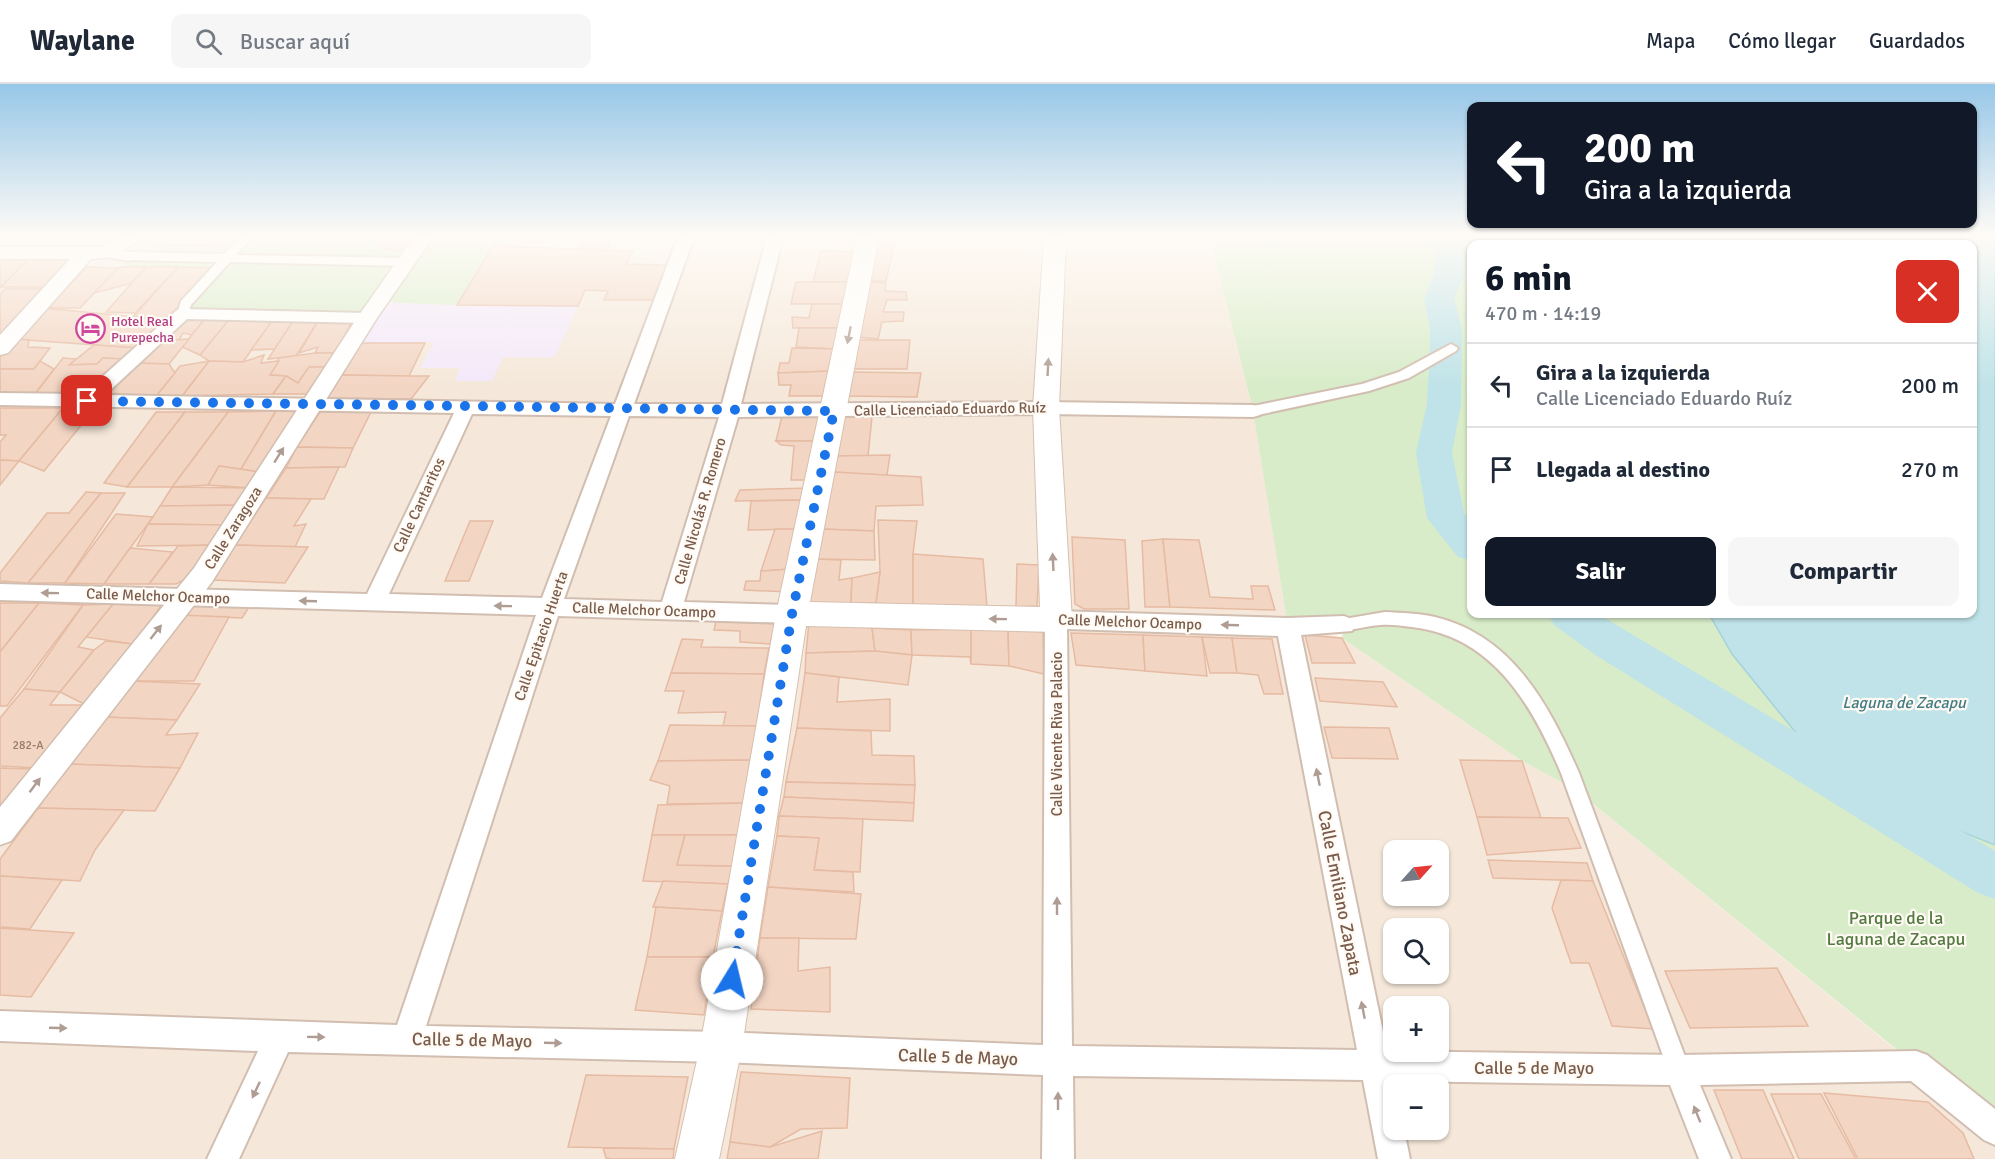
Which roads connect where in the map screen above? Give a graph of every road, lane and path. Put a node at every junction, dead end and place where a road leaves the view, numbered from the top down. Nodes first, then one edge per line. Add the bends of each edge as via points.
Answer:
1 (61, 287) edge
2 (200, 287) edge
3 (388, 287) edge
4 (667, 287) edge
5 (762, 287) edge
6 (858, 287) edge
7 (1052, 287) edge
8 (183, 314) junction
9 (367, 318) junction
10 (0, 348) edge
11 (1446, 351) dead end
12 (0, 399) edge
13 (87, 401) junction
14 (311, 406) junction
15 (466, 407) junction
16 (1046, 408) junction
17 (622, 410) junction
18 (730, 411) junction
19 (834, 411) junction
20 (1253, 411) joint
21 (0, 592) edge
22 (187, 596) junction
23 (373, 603) junction
24 (550, 606) junction
25 (670, 611) junction
26 (792, 614) junction
27 (1056, 620) junction
28 (1344, 625) joint
29 (1288, 627) junction
30 (0, 831) edge
31 (0, 1026) edge
32 (280, 1037) junction
33 (407, 1039) junction
34 (721, 1047) junction
35 (1057, 1061) junction
36 (1375, 1067) junction
37 (1679, 1070) junction
38 (1994, 1130) edge
39 (223, 1159) edge
40 (697, 1159) edge
41 (1058, 1159) edge
42 (1394, 1159) edge
43 (1715, 1159) edge

1 - 10 street
2 - 8 street via 185,304
3 - 9 street, Calle Zaragoza
4 - 17 street, Calle Epitacio Huerta
5 - 18 street, Calle Nicolás R. Romero
6 -> 19 main road
16 -> 7 main road, Calle Vicente Riva Palacio
8 - 9 street
8 - 13 street
9 - 14 street, Calle Zaragoza
11 - 20 street via 1384,382
12 - 13 street, Calle Licenciado Eduardo Ruíz
13 - 14 street, Calle Licenciado Eduardo Ruíz
14 - 15 street, Calle Licenciado Eduardo Ruíz
22 -> 14 street, Calle Zaragoza
15 - 17 street, Calle Licenciado Eduardo Ruíz
15 - 23 street, Calle Cantaritos
16 - 19 street, Calle Licenciado Eduardo Ruíz
16 - 20 street, Calle Licenciado Eduardo Ruíz
27 -> 16 main road, Calle Vicente Riva Palacio
17 - 18 street, Calle Licenciado Eduardo Ruíz
17 - 24 street, Calle Epitacio Huerta
18 - 19 street, Calle Licenciado Eduardo Ruíz
18 - 25 street, Calle Nicolás R. Romero
19 - 26 main road
22 -> 21 street, Calle Melchor Ocampo
23 -> 22 street, Calle Melchor Ocampo
30 -> 22 street, Calle Zaragoza
24 -> 23 street, Calle Melchor Ocampo
24 - 25 street, Calle Melchor Ocampo
24 - 33 street, Calle Epitacio Huerta
25 - 26 street, Calle Melchor Ocampo
27 -> 26 main road, Calle Melchor Ocampo
26 - 34 main road
29 -> 27 street, Calle Melchor Ocampo
35 -> 27 street, Calle Vicente Riva Palacio
28 - 29 street, Calle Melchor Ocampo
28 - 37 street via 1383,618 1443,627 1473,639 1498,656 1533,693 1576,790
36 -> 29 street, Calle Emiliano Zapata
31 -> 32 street, Calle 5 de Mayo
32 -> 33 street, Calle 5 de Mayo
32 -> 39 street
33 -> 34 street, Calle 5 de Mayo
34 - 35 street, Calle 5 de Mayo
34 - 40 main road
35 - 36 street, Calle 5 de Mayo
41 -> 35 street, Calle Vicente Riva Palacio
36 - 37 street, Calle 5 de Mayo
36 - 42 street, Calle Emiliano Zapata
37 - 38 street, Calle 5 de Mayo via 1916,1066
43 -> 37 street

